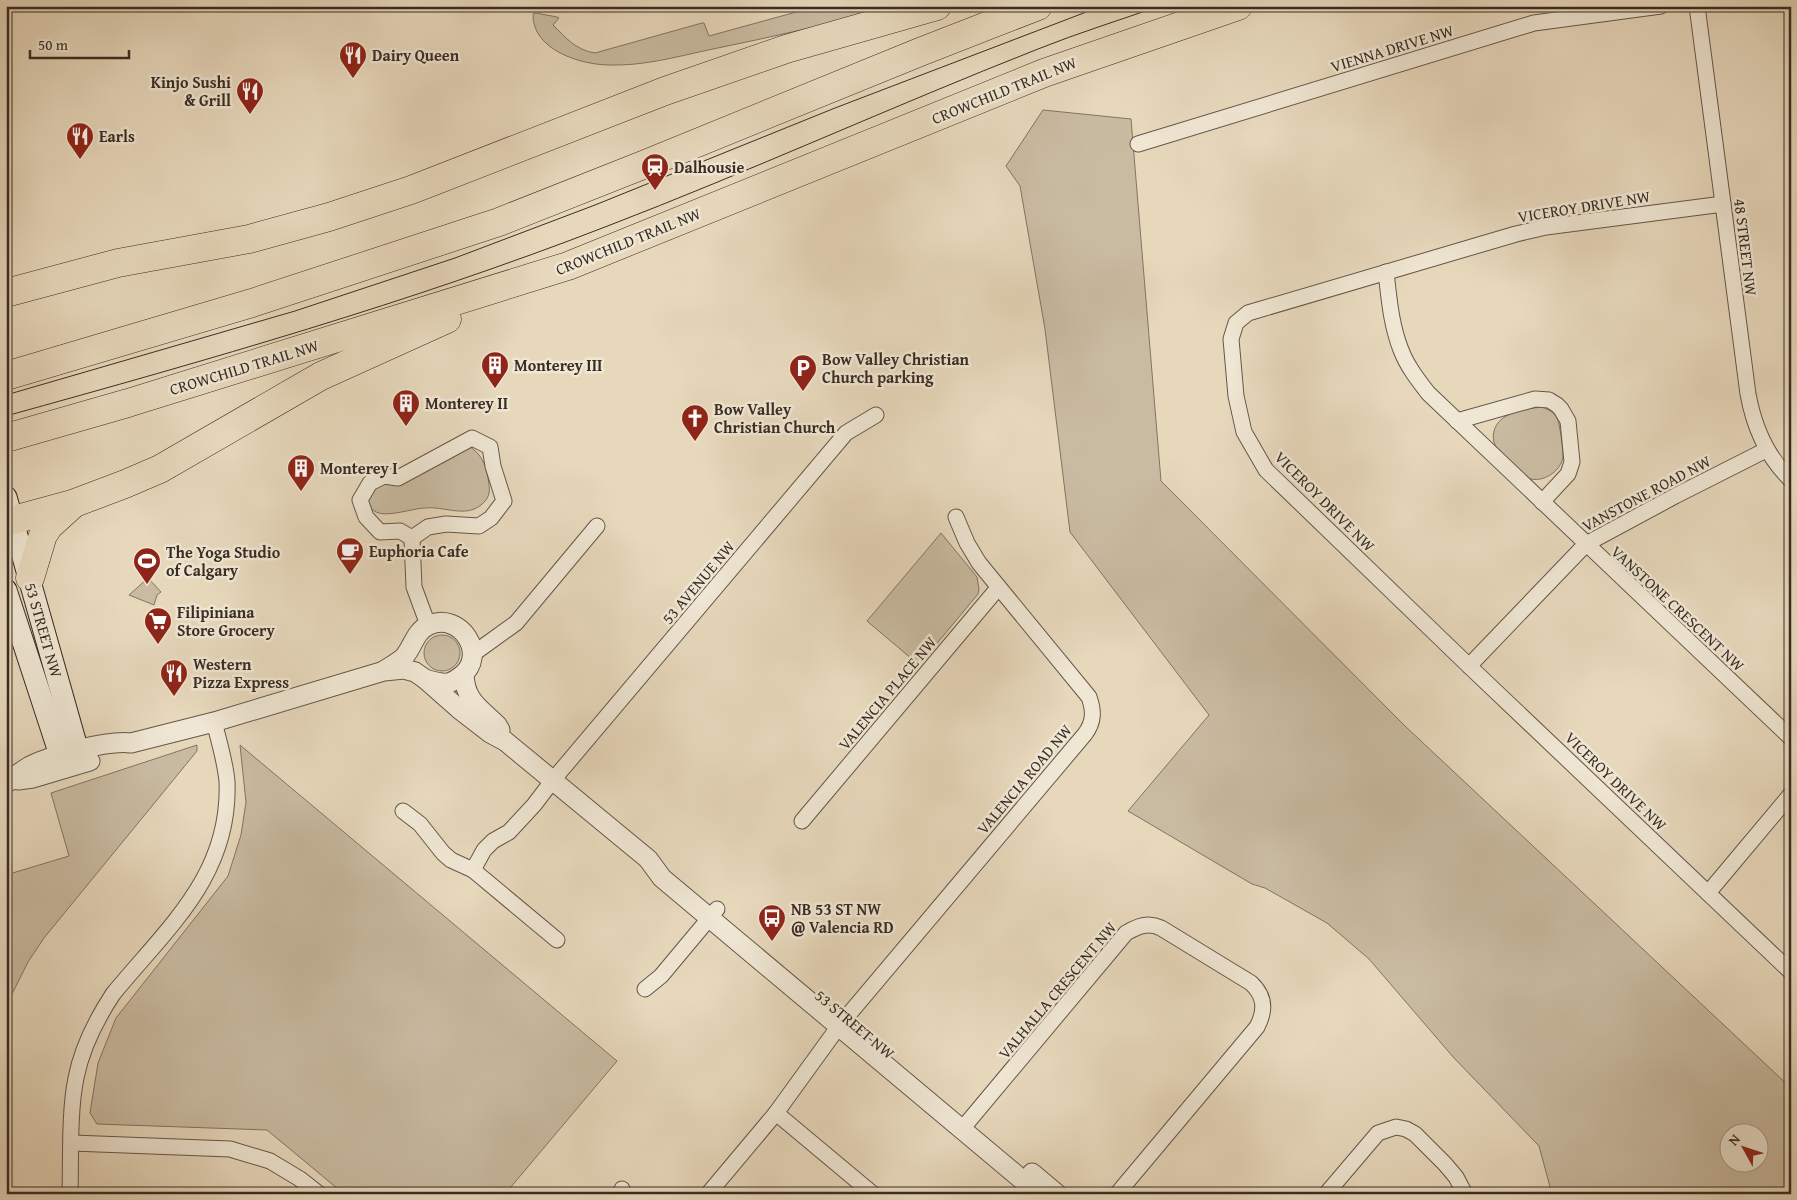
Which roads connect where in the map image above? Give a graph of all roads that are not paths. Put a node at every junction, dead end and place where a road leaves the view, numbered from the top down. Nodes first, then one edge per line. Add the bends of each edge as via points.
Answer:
1 (937, 6) edge
2 (1038, 6) edge
3 (1238, 6) edge
4 (1661, 6) edge
5 (1697, 6) edge
6 (1138, 144) dead end
7 (1723, 204) junction
8 (118, 263) junction
9 (568, 266) junction
10 (1386, 272) junction
11 (6, 280) edge
12 (6, 294) edge
13 (6, 376) edge
14 (876, 415) dead end
15 (1457, 421) junction
16 (6, 438) edge
17 (1766, 450) junction
18 (1791, 480) edge
19 (1542, 502) junction
20 (72, 504) junction
21 (9, 513) edge
22 (956, 517) dead end
23 (597, 526) dead end
24 (412, 538) junction
25 (1586, 544) junction
26 (18, 584) edge
27 (998, 588) junction
28 (428, 625) junction
29 (466, 634) junction
30 (492, 640) junction
31 (473, 654) junction
32 (1469, 666) junction
33 (384, 671) junction
34 (464, 674) junction
35 (425, 679) junction
36 (214, 722) junction
37 (1791, 738) edge
38 (505, 740) junction
39 (71, 759) junction
40 (553, 780) junction
41 (7, 782) edge
42 (1791, 794) edge
43 (403, 812) dead end
44 (802, 822) dead end
45 (473, 870) junction
46 (1708, 893) junction
47 (713, 913) junction
48 (557, 940) dead end
49 (1791, 972) edge
50 (645, 989) dead end
51 (843, 1022) junction
52 (776, 1113) junction
53 (966, 1125) junction
54 (72, 1143) junction
55 (70, 1194) edge
56 (319, 1194) edge
57 (708, 1194) edge
58 (873, 1194) edge
59 (1039, 1194) edge
60 (1057, 1194) edge
61 (1117, 1194) edge
62 (1326, 1194) edge
63 (1465, 1194) edge

1 - 8 highway via 758,59 410,190 329,217 249,239
2 - 13 highway via 498,222 261,301
3 - 9 highway, CROWCHILD TRAIL NW via 1044,72
4 - 6 street, VIENNA DRIVE NW via 1534,23
5 - 7 street, 48 STREET NW
7 - 10 street, VICEROY DRIVE NW via 1546,227
7 - 17 street, 48 STREET NW via 1748,394 1752,416
8 - 11 highway via 96,260
8 - 12 highway
9 - 16 highway, CROWCHILD TRAIL NW
9 - 20 highway via 321,376 160,469
10 - 15 street, VANSTONE CRESCENT NW via 1401,351 1428,393
10 - 32 street, VICEROY DRIVE NW via 1257,310 1241,318 1231,339 1239,414 1244,432 1273,477
14 - 40 street, 53 AVENUE NW via 846,433
15 - 19 street, VANSTONE CRESCENT NW
15 - 19 street via 1535,399 1549,400 1557,405 1568,420 1572,462 1568,474
17 - 18 street, 48 STREET NW
17 - 25 street, VANSTONE ROAD NW
19 - 25 street, VANSTONE CRESCENT NW
20 - 21 highway
20 - 26 highway via 49,526
21 - 26 main road, 53 STREET NW
22 - 27 street, VALENCIA ROAD NW via 967,543
23 - 30 street via 516,623
24 - 24 street via 400,532 380,532 366,517 360,500 370,483 384,476 398,478 472,438 490,446 504,501 491,518 479,526 446,524 428,527
24 - 28 street via 414,587
25 - 32 street, VANSTONE ROAD NW
25 - 37 street, VANSTONE CRESCENT NW
26 - 39 main road, 53 STREET NW
27 - 44 street, VALENCIA PLACE NW
27 - 51 street, VALENCIA ROAD NW via 1089,697 1094,711 1092,721 1085,734
28 - 29 street via 450,623
28 - 33 street via 416,635 404,657
29 - 30 street
29 - 31 street
30 - 31 street
31 - 34 street
32 - 46 street, VICEROY DRIVE NW
33 - 35 street via 404,669
33 - 36 street
34 - 35 street via 448,683
34 - 38 street, 53 STREET NW via 470,699 497,725
35 - 38 street, 53 STREET NW via 458,709
36 - 39 street via 131,743 119,742
36 - 54 street via 226,781 226,811 218,848 197,892 114,994 95,1024 76,1079
38 - 40 street, 53 STREET NW
39 - 41 street via 29,767
40 - 45 street, 53 AVENUE NW via 509,832 484,850
40 - 47 street, 53 STREET NW via 648,860 662,878
42 - 46 street
43 - 45 street via 420,824 451,860
45 - 48 street
46 - 49 street, VICEROY DRIVE NW
47 - 50 street via 661,976
47 - 51 street, 53 STREET NW
51 - 52 street, VALENCIA ROAD NW
51 - 53 street, 53 STREET NW
52 - 57 street, VALENCIA ROAD NW
52 - 58 street
53 - 59 street, 53 STREET NW
53 - 60 street, 53 STREET NW
53 - 61 street, VALHALLA CRESCENT NW via 1126,933 1149,924 1161,928 1251,983 1261,994 1264,1009 1257,1027
54 - 55 street
54 - 56 street via 230,1149 270,1161
62 - 63 street via 1378,1133 1396,1127 1415,1134 1456,1177

